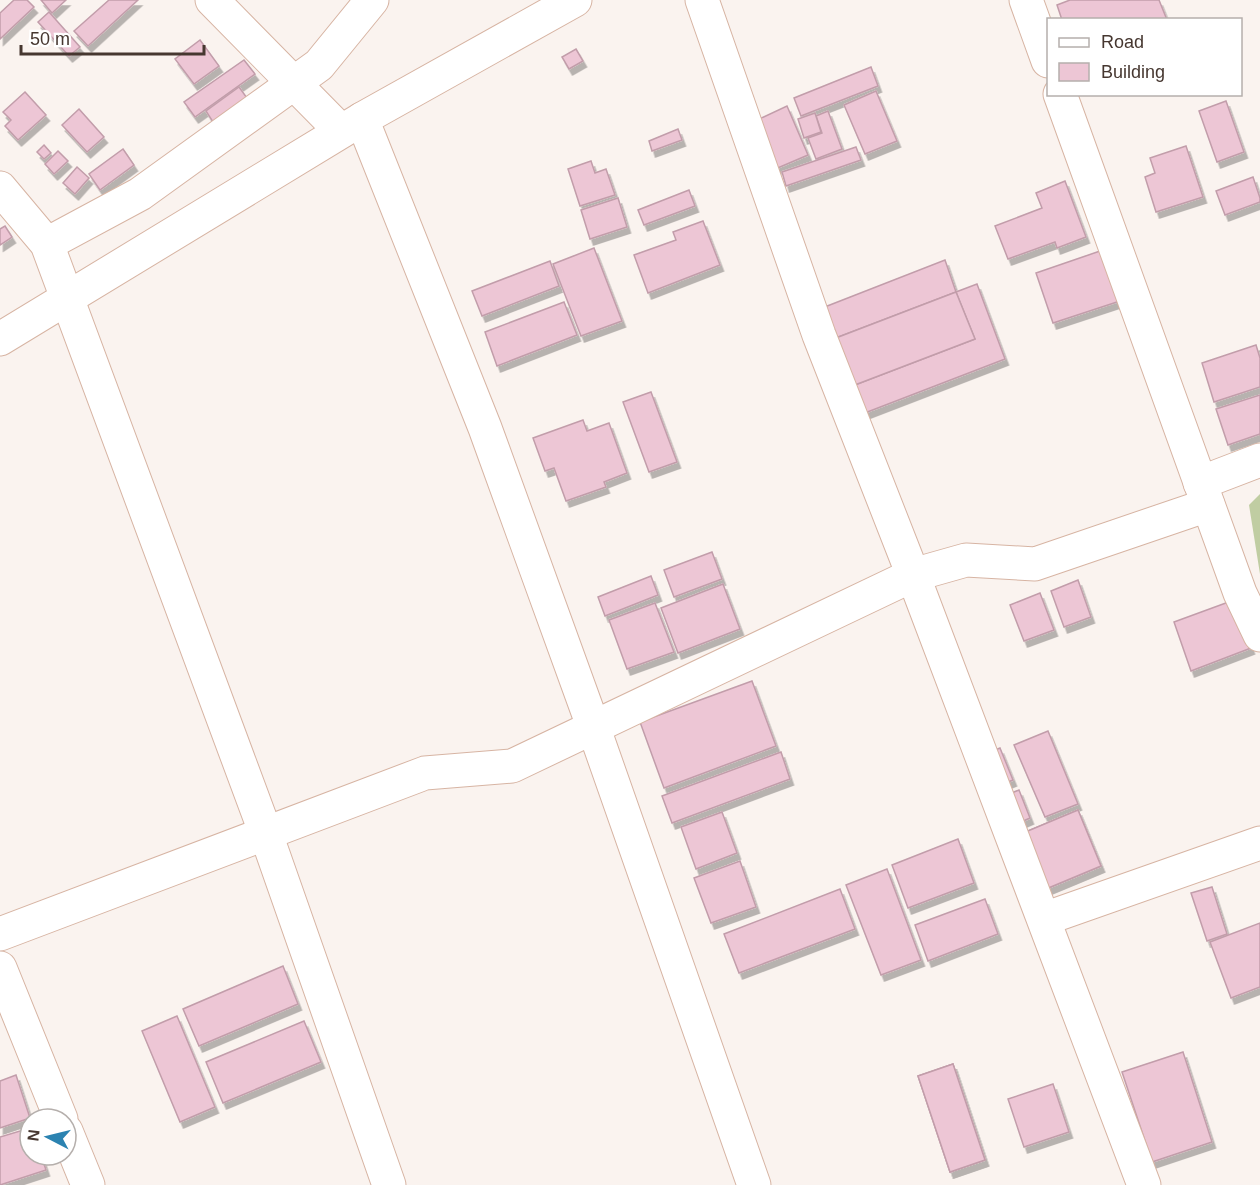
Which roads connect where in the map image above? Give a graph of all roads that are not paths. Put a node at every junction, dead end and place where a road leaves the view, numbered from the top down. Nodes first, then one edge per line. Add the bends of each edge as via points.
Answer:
1 (212, 0) edge
2 (372, 0) edge
3 (575, 0) edge
4 (702, 0) edge
5 (1026, 0) edge
6 (1047, 58) edge
7 (294, 84) junction
8 (1061, 96) edge
9 (351, 125) junction
10 (0, 188) edge
11 (47, 244) junction
12 (67, 299) junction
13 (0, 339) edge
14 (1260, 460) edge
15 (1204, 494) junction
16 (914, 575) junction
17 (1260, 635) edge
18 (593, 726) junction
19 (266, 834) junction
20 (1260, 843) edge
21 (1044, 920) junction
22 (0, 934) edge
23 (0, 968) edge
24 (56, 1107) edge
25 (78, 1160) edge
26 (88, 1185) edge
27 (389, 1185) edge
28 (754, 1185) edge
29 (1144, 1185) edge

1 - 7 street
2 - 7 street via 320,65
3 - 9 street
4 - 16 street via 819,335
5 - 6 street
7 - 9 street
7 - 11 street via 140,194
8 - 15 street
9 - 12 street
9 - 18 street via 485,428
10 - 11 street
11 - 12 street
12 - 13 street
12 - 19 street
14 - 15 street
15 - 16 street via 1035,564 966,560
15 - 17 street via 1240,593
16 - 18 street
16 - 21 street
18 - 19 street via 512,766 425,773
18 - 28 street
19 - 22 street
19 - 27 street
20 - 21 street
21 - 29 street
23 - 24 street
25 - 26 street

